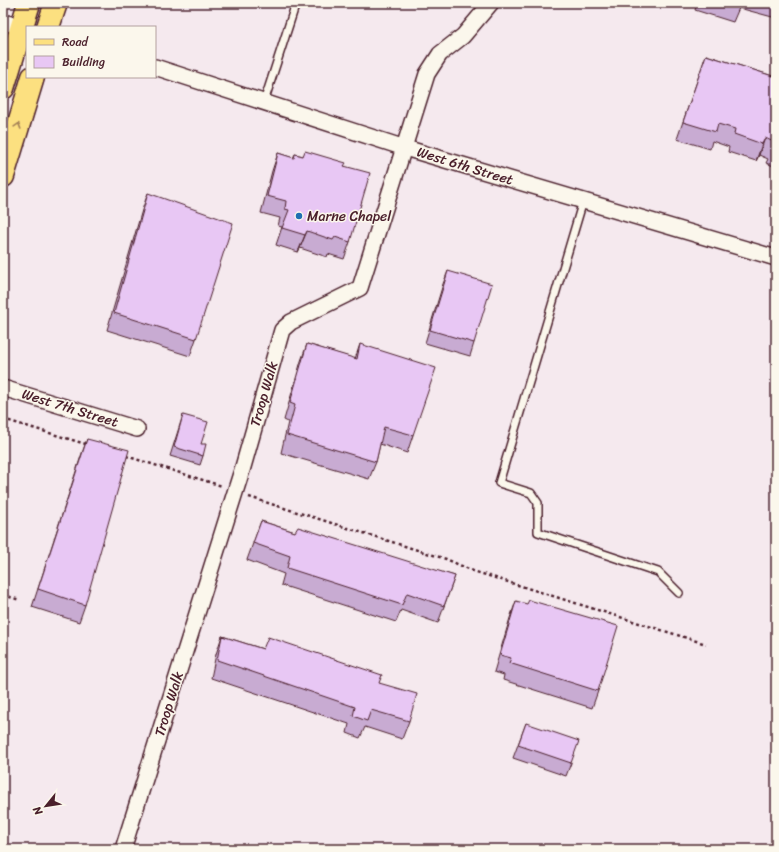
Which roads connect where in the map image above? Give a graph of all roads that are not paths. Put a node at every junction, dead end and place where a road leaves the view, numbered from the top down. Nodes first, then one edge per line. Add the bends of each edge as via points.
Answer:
1 (29, 3) edge
2 (56, 3) edge
3 (296, 3) edge
4 (491, 3) edge
5 (18, 26) edge
6 (48, 26) edge
7 (156, 67) edge
8 (33, 78) edge
9 (3, 88) edge
10 (264, 102) junction
11 (405, 148) junction
12 (3, 176) edge
13 (583, 201) junction
14 (776, 258) edge
15 (3, 388) edge
16 (137, 429) dead end
17 (679, 593) dead end
18 (123, 849) edge

1 - 5 main road
2 - 6 main road
3 - 10 lane
4 - 11 street, Troop Walk via 463,36 440,54 427,74
5 - 9 main road
7 - 10 street, West 6th Street
12 -> 8 main road
10 - 11 street, West 6th Street
11 - 13 street, West 6th Street
11 - 18 street, Troop Walk via 360,288 291,322 282,330 236,490
13 - 14 street, West 6th Street
13 - 17 lane via 498,483 531,493 538,503 538,532 658,572
15 - 16 street, West 7th Street

